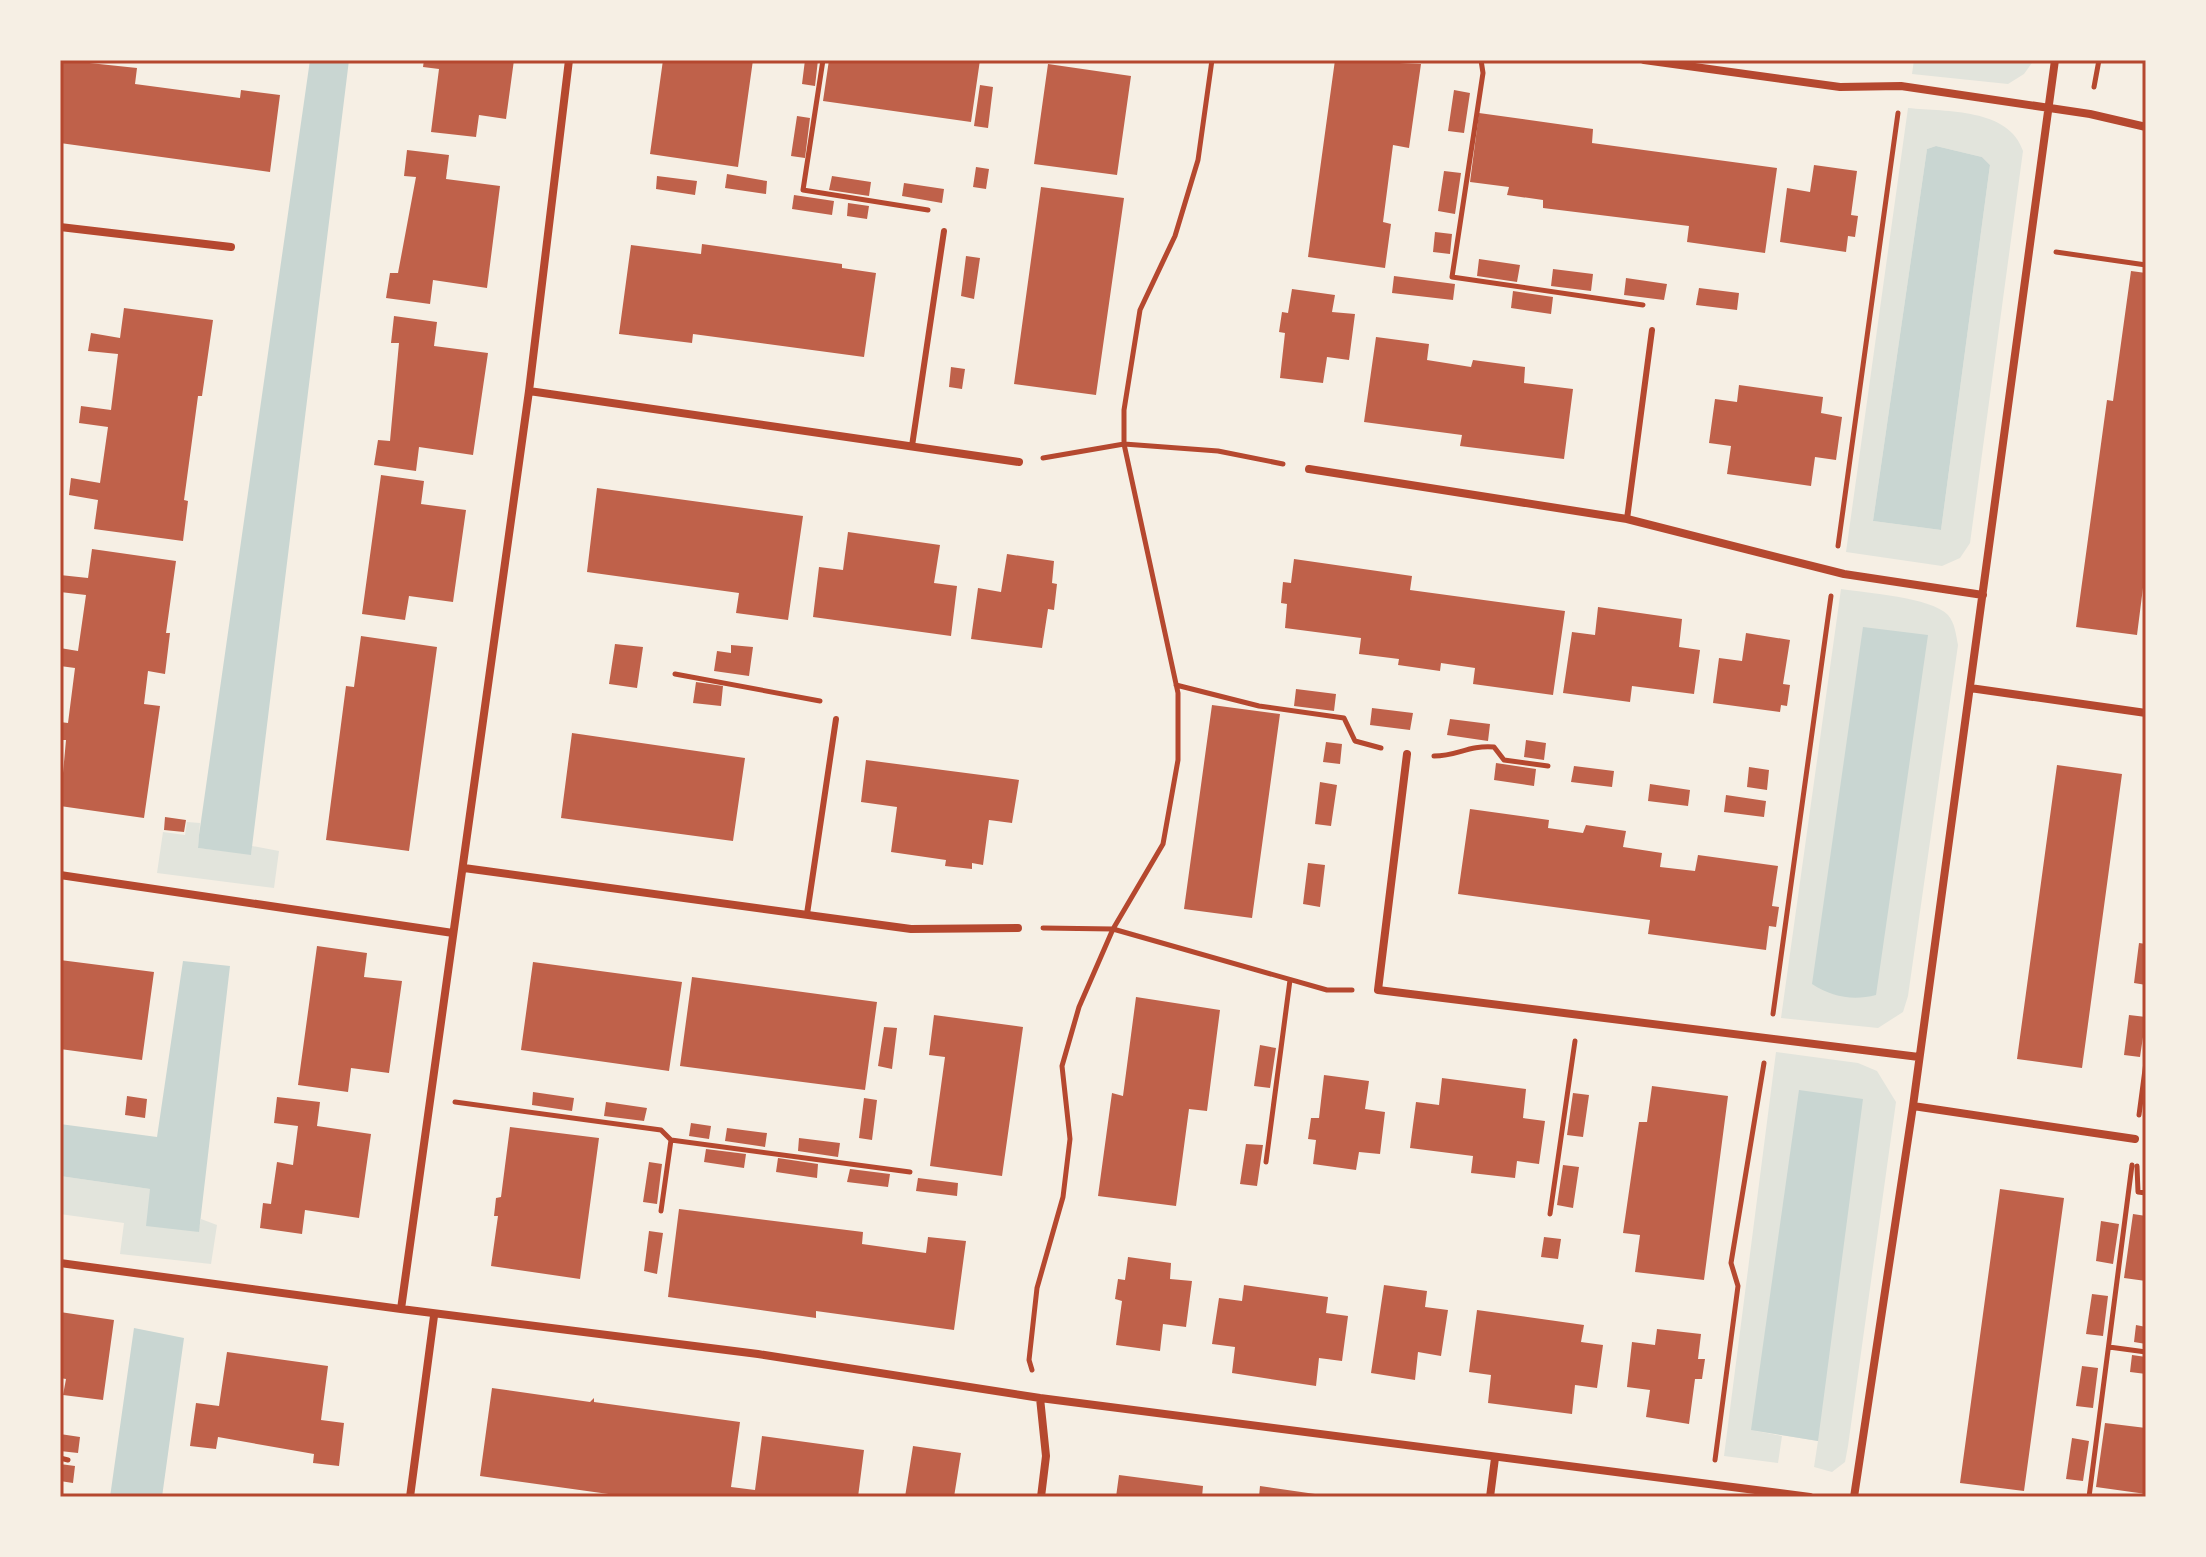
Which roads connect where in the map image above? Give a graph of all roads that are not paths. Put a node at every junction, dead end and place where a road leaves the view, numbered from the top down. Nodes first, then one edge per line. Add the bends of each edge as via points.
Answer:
1 (569, 60) edge
2 (1644, 60) edge
3 (2055, 60) edge
4 (2048, 108) junction
5 (2146, 127) edge
6 (60, 227) edge
7 (944, 231) road end
8 (231, 247) dead end
9 (1652, 330) road end
10 (529, 391) junction
11 (912, 446) junction
12 (1019, 462) road end
13 (1309, 469) road end
14 (1627, 519) junction
15 (1983, 595) junction
16 (1970, 688) junction
17 (2146, 713) edge
18 (836, 719) road end
19 (1407, 754) road end
20 (464, 868) junction
21 (60, 875) edge
22 (807, 914) junction
23 (1018, 928) road end
24 (453, 933) junction
25 (1919, 1057) junction
26 (1913, 1106) junction
27 (2135, 1139) road end
28 (60, 1263) edge
29 (401, 1309) junction
30 (434, 1316) junction
31 (1040, 1398) junction
32 (1495, 1458) junction
33 (410, 1497) edge
34 (1041, 1497) edge
35 (1490, 1497) edge
36 (1810, 1497) edge
37 (1854, 1497) edge

1 - 10 street
2 - 4 street via 1840,87 1901,86
3 - 4 street
4 - 5 street
4 - 15 street
6 - 8 street
7 - 11 lane
9 - 14 lane
10 - 11 street
10 - 20 street
11 - 12 street
13 - 14 street
14 - 15 street via 1833,571
15 - 16 street
16 - 17 street
16 - 25 street
18 - 22 lane
19 - 25 street via 1378,990
20 - 22 street
20 - 24 street
21 - 24 street
22 - 23 street via 911,929
24 - 29 street
25 - 26 street
26 - 27 street
26 - 37 street
28 - 29 street
29 - 30 street
30 - 31 street via 758,1354
30 - 33 street
31 - 32 street
31 - 34 street via 1046,1456
32 - 35 street
32 - 36 street

